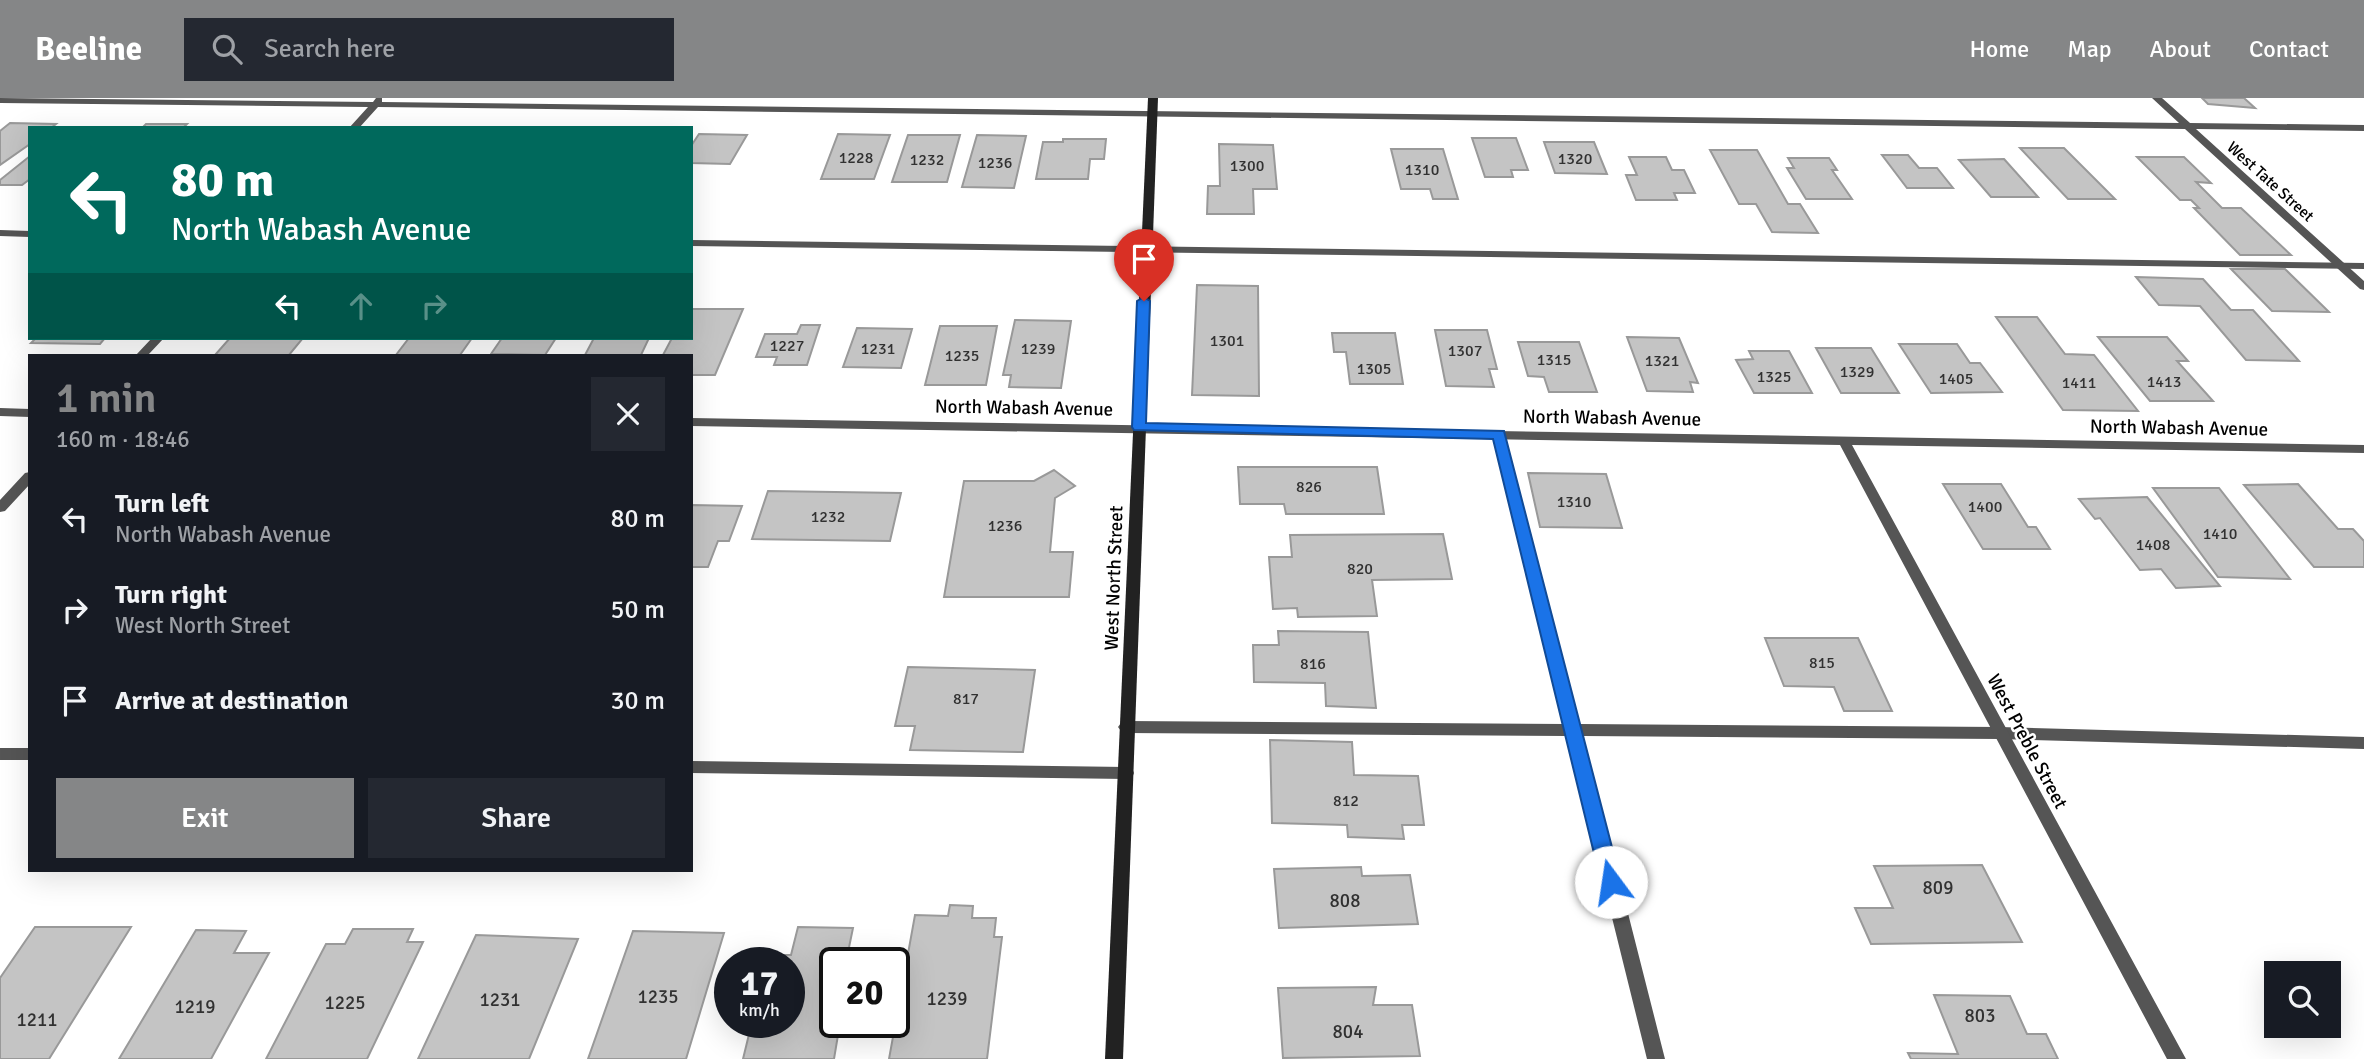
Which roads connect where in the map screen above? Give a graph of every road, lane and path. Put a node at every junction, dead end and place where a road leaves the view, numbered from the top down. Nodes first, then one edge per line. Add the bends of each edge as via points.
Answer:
1 (1153, 98) edge
2 (2157, 98) edge
3 (0, 100) edge
4 (378, 102) edge
5 (1152, 114) junction
6 (356, 126) edge
7 (2188, 126) junction
8 (2364, 128) edge
9 (0, 233) edge
10 (28, 234) edge
11 (693, 243) edge
12 (1146, 251) junction
13 (2340, 266) junction
14 (2364, 266) edge
15 (2364, 287) edge
16 (156, 340) edge
17 (143, 354) edge
18 (0, 412) edge
19 (28, 413) edge
20 (693, 422) edge
21 (1139, 427) junction
22 (1499, 434) junction
23 (1844, 441) junction
24 (2364, 449) edge
25 (28, 478) edge
26 (0, 508) edge
27 (1126, 727) junction
28 (1573, 730) junction
29 (2000, 733) junction
30 (2364, 743) edge
31 (0, 754) edge
32 (28, 754) edge
33 (693, 768) edge
34 (1126, 773) junction
35 (1114, 1059) edge
36 (1656, 1059) edge
37 (2177, 1059) edge

1 - 5 street, West North Street
2 - 7 street, West Tate Street
3 - 4 street
4 - 5 street
4 - 6 street
5 - 7 street
5 - 12 street, West North Street
7 - 8 street
7 - 13 street, West Tate Street
9 - 10 street
11 - 12 street
12 - 13 street
12 - 21 street, West North Street
13 - 14 street
13 - 15 street, West Tate Street
16 - 17 street
18 - 19 street
20 - 21 street, North Wabash Avenue
21 - 22 street, North Wabash Avenue
21 - 27 street, West North Street
22 - 23 street, North Wabash Avenue
22 - 28 street
23 - 24 street, North Wabash Avenue
23 - 29 street, West Preble Street
25 - 26 street
27 - 28 street
27 - 34 street, West North Street
28 - 29 street
28 - 36 street
29 - 30 street
29 - 37 street, West Preble Street
31 - 32 street
33 - 34 street
34 - 35 street, West North Street

